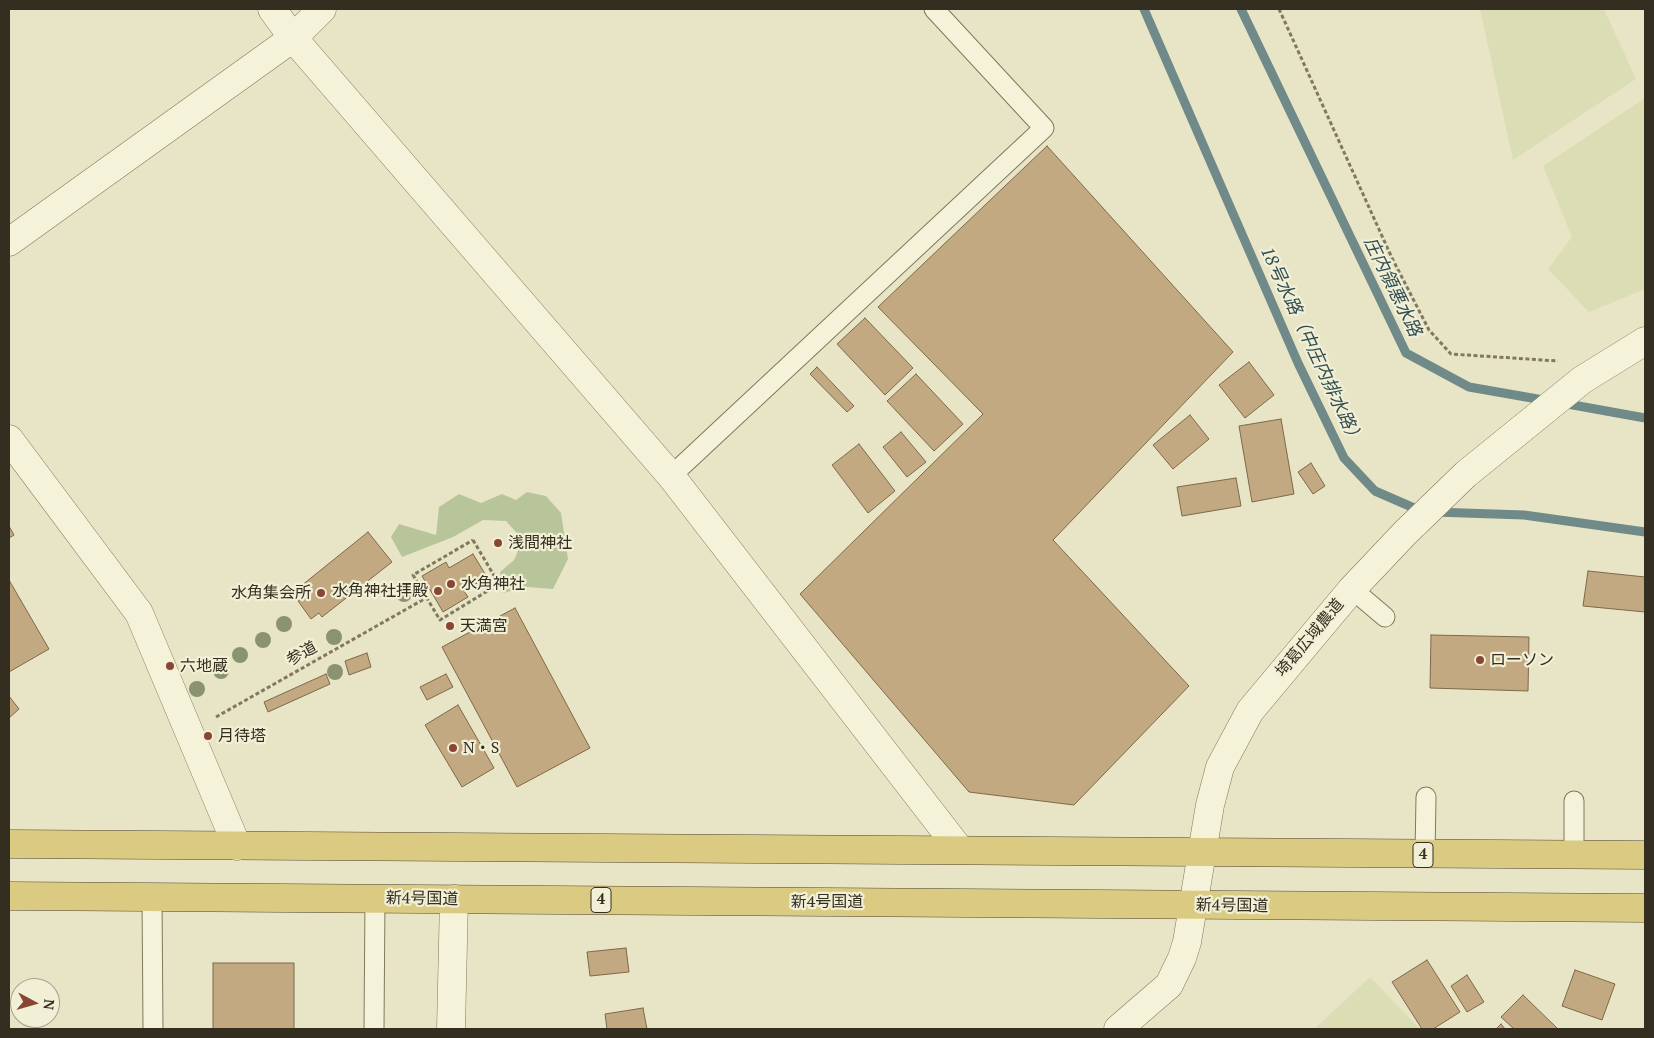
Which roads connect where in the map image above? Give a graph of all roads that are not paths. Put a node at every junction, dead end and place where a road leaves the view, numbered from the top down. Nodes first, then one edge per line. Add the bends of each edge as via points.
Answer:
1 (272, 9) edge
2 (322, 9) edge
3 (934, 9) edge
4 (293, 38) junction
5 (9, 242) edge
6 (1645, 341) edge
7 (9, 439) edge
8 (671, 476) junction
9 (1352, 589) junction
10 (1385, 617) dead end
11 (1426, 797) dead end
12 (1574, 800) dead end
13 (9, 844) edge
14 (237, 846) junction
15 (960, 850) junction
16 (1201, 852) junction
17 (1574, 854) junction
18 (1425, 855) junction
19 (1645, 855) edge
20 (9, 896) edge
21 (152, 897) junction
22 (375, 898) junction
23 (454, 899) junction
24 (1192, 905) junction
25 (1645, 908) edge
26 (1127, 1027) edge
27 (153, 1029) edge
28 (374, 1029) edge
29 (451, 1029) edge

1 - 4 street
2 - 4 street
3 - 8 lane via 1044,128
4 - 5 street
4 - 8 street
6 - 9 street, 埼葛広域農道 via 1590,374 1466,474
7 - 14 street via 139,613
8 - 15 street
9 - 10 lane
9 - 16 street, 埼葛広域農道 via 1250,711 1220,767
11 - 18 lane
12 - 17 lane
13 - 14 highway, 4
14 - 15 highway, 4
15 - 16 highway, 4
16 - 18 highway, 4
16 - 24 street, 埼葛広域農道
17 - 18 highway, 4
17 - 19 highway, 4
20 - 21 highway, 新4号国道 / 4
21 - 22 highway, 新4号国道 / 4
21 - 27 lane
22 - 23 highway, 新4号国道 / 4
22 - 28 lane
23 - 24 highway, 新4号国道 / 4
23 - 29 street
24 - 25 highway, 新4号国道 / 4
24 - 26 street, 埼葛広域農道 via 1182,958 1168,985

